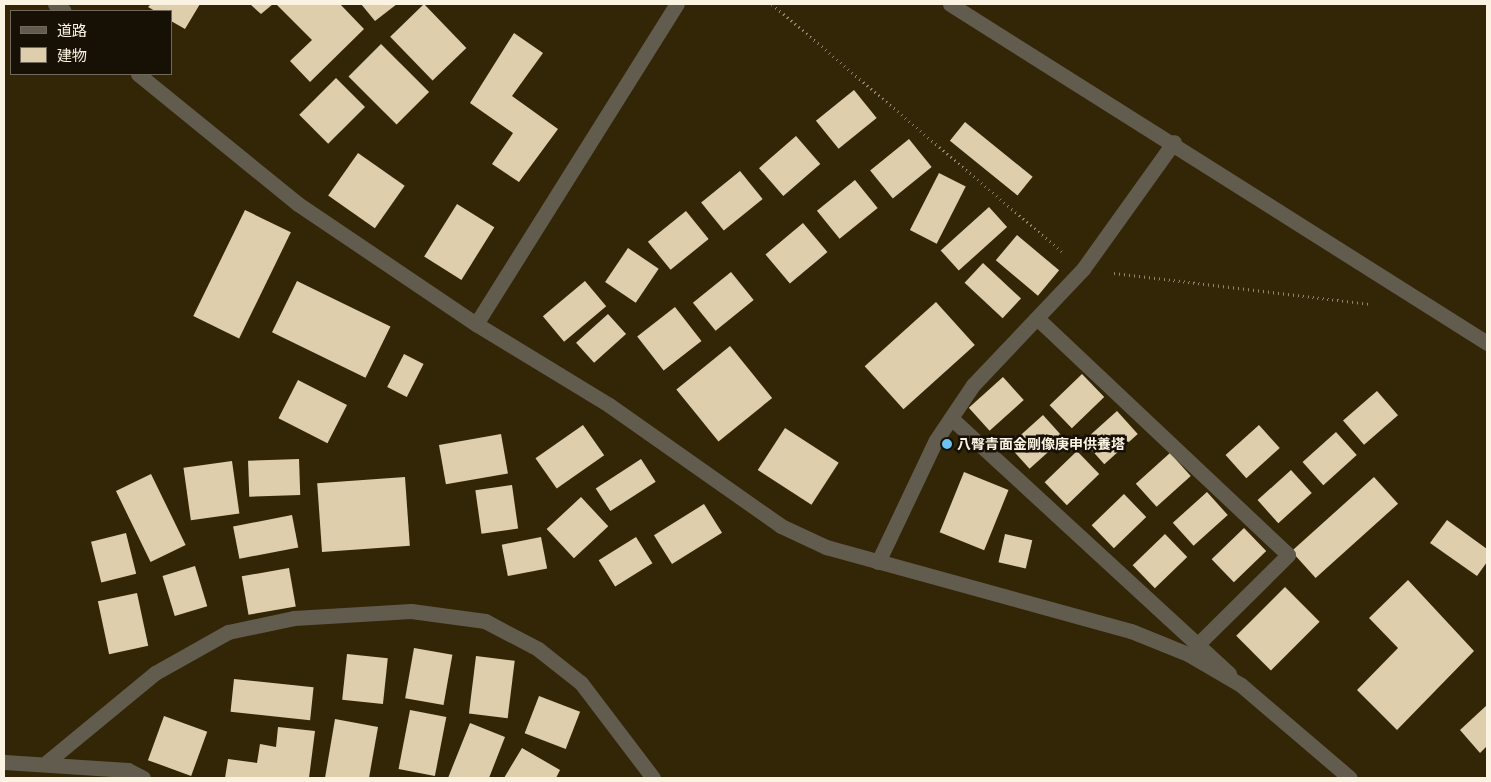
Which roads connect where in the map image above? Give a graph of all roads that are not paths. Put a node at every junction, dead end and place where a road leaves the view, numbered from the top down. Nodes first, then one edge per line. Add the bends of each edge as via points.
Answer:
1 (677, 4) edge
2 (950, 4) edge
3 (139, 75) edge
4 (1174, 142) junction
5 (1039, 320) junction
6 (476, 324) junction
7 (1487, 343) edge
8 (950, 418) junction
9 (878, 562) junction
10 (1197, 645) junction
11 (1241, 685) junction
12 (4, 762) edge
13 (47, 762) junction
14 (143, 778) edge
15 (652, 778) edge
16 (1350, 778) edge

1 - 6 street
2 - 4 street
3 - 6 street via 298,204
4 - 5 street via 1083,269
4 - 7 street
5 - 8 street via 973,385
5 - 10 street via 1288,555
6 - 9 street via 609,405 782,526
8 - 9 street
8 - 10 street
9 - 11 street via 1132,630 1188,654
10 - 11 street
11 - 16 street
12 - 13 street
13 - 14 street via 128,770
13 - 15 street via 155,673 228,632 294,618 411,611 486,621 538,649 581,683

